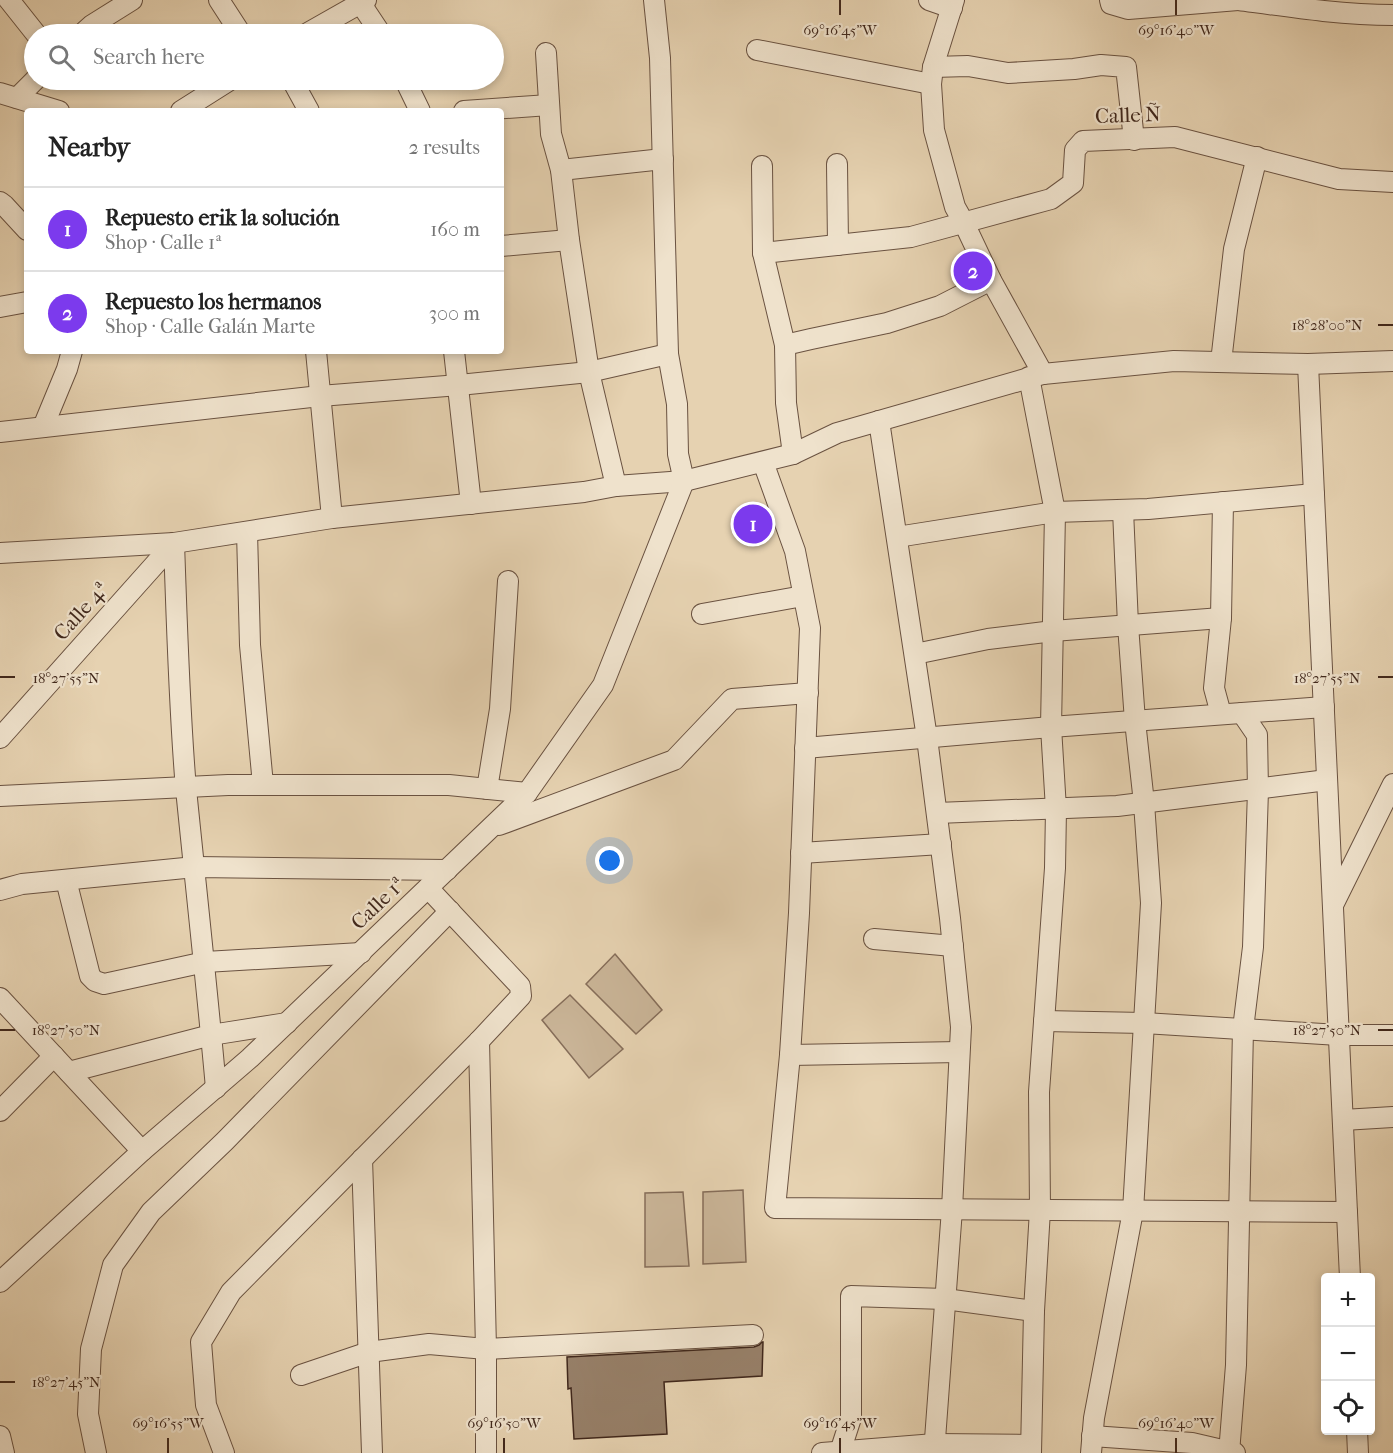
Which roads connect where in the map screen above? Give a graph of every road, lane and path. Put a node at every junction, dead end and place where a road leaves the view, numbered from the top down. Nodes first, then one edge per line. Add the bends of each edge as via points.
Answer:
1 (9, 0) edge
2 (132, 0) edge
3 (219, 0) edge
4 (654, 0) edge
5 (929, 0) edge
6 (1238, 0) edge
7 (363, 2) edge
8 (1111, 2) edge
9 (953, 4) edge
10 (1393, 15) edge
11 (28, 24) edge
12 (94, 24) edge
13 (235, 24) edge
14 (324, 24) edge
15 (375, 24) edge
16 (757, 50) dead end
17 (546, 53) dead end
18 (932, 75) junction
19 (24, 86) edge
20 (214, 90) edge
21 (297, 90) edge
22 (410, 90) edge
23 (8, 95) edge
24 (549, 105) junction
25 (49, 108) edge
26 (186, 108) edge
27 (307, 108) edge
28 (419, 108) edge
29 (504, 108) edge
30 (1134, 140) junction
31 (1257, 158) junction
32 (663, 159) junction
33 (837, 164) dead end
34 (762, 166) dead end
35 (561, 170) junction
36 (1393, 182) edge
37 (0, 202) edge
38 (964, 223) junction
39 (24, 227) edge
40 (569, 240) junction
41 (838, 245) junction
42 (504, 246) edge
43 (763, 253) junction
44 (991, 280) junction
45 (24, 303) edge
46 (0, 307) edge
47 (785, 345) junction
48 (71, 354) edge
49 (316, 354) edge
50 (454, 354) edge
51 (668, 354) junction
52 (1393, 361) edge
53 (1221, 362) junction
54 (1308, 364) junction
55 (589, 372) junction
56 (1036, 375) junction
57 (459, 385) junction
58 (320, 396) junction
59 (879, 421) junction
60 (43, 427) junction
61 (0, 432) edge
62 (793, 454) junction
63 (763, 462) junction
64 (684, 481) junction
65 (616, 486) junction
66 (1314, 494) junction
67 (1223, 502) junction
68 (471, 504) junction
69 (1123, 510) junction
70 (1055, 512) junction
71 (332, 518) junction
72 (247, 532) junction
73 (897, 537) junction
74 (174, 543) junction
75 (0, 553) edge
76 (508, 580) dead end
77 (803, 596) junction
78 (702, 614) dead end
79 (1221, 618) junction
80 (1128, 625) junction
81 (1053, 631) junction
82 (915, 654) junction
83 (808, 693) junction
84 (1324, 707) junction
85 (1242, 713) junction
86 (1221, 714) junction
87 (1135, 721) junction
88 (1051, 727) junction
89 (0, 738) edge
90 (927, 738) junction
91 (805, 748) junction
92 (1327, 780) junction
93 (1393, 784) edge
94 (263, 785) junction
95 (186, 787) junction
96 (487, 789) junction
97 (1258, 789) junction
98 (527, 793) junction
99 (0, 796) edge
100 (1144, 803) junction
101 (1056, 808) junction
102 (937, 813) junction
103 (490, 828) junction
104 (941, 844) junction
105 (801, 853) junction
106 (195, 867) junction
107 (447, 870) junction
108 (66, 880) junction
109 (428, 888) junction
110 (0, 890) edge
111 (1333, 905) junction
112 (450, 910) junction
113 (874, 939) dead end
114 (953, 946) junction
115 (360, 953) junction
116 (205, 963) junction
117 (0, 998) edge
118 (1044, 1021) junction
119 (287, 1023) junction
120 (1143, 1023) junction
121 (1243, 1029) junction
122 (211, 1035) junction
123 (1339, 1035) junction
124 (1393, 1035) edge
125 (479, 1041) junction
126 (959, 1052) junction
127 (790, 1055) junction
128 (54, 1056) junction
129 (69, 1072) junction
130 (216, 1088) junction
131 (0, 1111) edge
132 (1393, 1117) edge
133 (1343, 1120) junction
134 (142, 1151) junction
135 (362, 1159) junction
136 (952, 1209) junction
137 (1040, 1210) junction
138 (1133, 1210) junction
139 (1239, 1211) junction
140 (1347, 1212) junction
141 (1350, 1273) edge
142 (0, 1282) edge
143 (945, 1299) junction
144 (1034, 1311) junction
145 (753, 1335) dead end
146 (486, 1348) junction
147 (369, 1352) junction
148 (301, 1375) dead end
149 (1357, 1435) edge
150 (0, 1436) edge
151 (1091, 1445) edge
152 (934, 1448) edge
153 (1031, 1449) edge
154 (831, 1452) edge
155 (4, 1453) edge
156 (96, 1453) edge
157 (224, 1453) edge
158 (372, 1453) edge
159 (486, 1453) edge
160 (1231, 1453) edge
161 (1358, 1453) edge

1 - 11 street
2 - 12 street
3 - 13 street
4 - 32 street
5 - 9 street
6 - 8 street via 1128,9
6 - 10 street
7 - 14 street
7 - 15 street
9 - 18 street
16 - 18 street
17 - 24 street
18 - 30 street via 968,66 1008,73 1101,65 1126,67
18 - 38 street via 934,130 955,207
19 - 23 street
20 - 26 street
21 - 27 street
22 - 28 street
23 - 25 street
24 - 29 street
24 - 35 street via 551,134
30 - 31 street, Calle Ñ via 1175,137
30 - 38 street, Calle Ñ via 1083,141 1075,150 1073,183 1051,199
31 - 36 street, Calle Ñ via 1339,179
31 - 53 street via 1234,249
32 - 35 street
32 - 51 street
33 - 41 street
34 - 43 street
35 - 40 street
37 - 39 street
38 - 41 street, Calle Ñ via 911,237
38 - 44 street
40 - 42 street
40 - 55 street
41 - 43 street, Calle Ñ
43 - 47 street
44 - 47 street via 940,306 887,323
44 - 56 street
45 - 46 street
47 - 62 street via 786,403
48 - 60 street
49 - 58 street
50 - 57 street
51 - 55 street
51 - 64 street
52 - 54 street
53 - 54 street
53 - 56 street via 1174,361
54 - 66 street
55 - 57 street
55 - 65 street
56 - 59 street
56 - 70 street
57 - 58 street
57 - 68 street
58 - 60 street
58 - 71 street
59 - 62 street via 837,433
59 - 73 street
60 - 61 street
62 - 63 street
63 - 64 street
63 - 77 street via 795,551
64 - 65 street
64 - 98 street, Calle 1ª via 603,685
65 - 68 street
66 - 67 street
66 - 84 street
67 - 69 street
67 - 79 street
68 - 71 street
69 - 70 street
69 - 80 street
70 - 73 street
70 - 81 street
71 - 72 street
72 - 74 street
72 - 94 street via 250,645
73 - 82 street
74 - 75 street
74 - 89 street, Calle 4ª
74 - 95 street
76 - 96 street via 500,709
77 - 78 street
77 - 83 street via 810,628
79 - 80 street
79 - 86 street via 1214,688
80 - 81 street
80 - 87 street
81 - 82 street
81 - 88 street
82 - 90 street
83 - 91 street
83 - 103 street via 732,699 674,760
84 - 85 street
84 - 92 street
85 - 86 street
85 - 97 street via 1257,735
86 - 87 street
87 - 88 street
87 - 100 street
88 - 90 street
88 - 101 street
90 - 91 street
90 - 102 street
91 - 105 street
92 - 97 street
92 - 111 street
93 - 111 street
94 - 95 street
94 - 96 street via 449,785
95 - 99 street
95 - 106 street
96 - 98 street
97 - 100 street
97 - 121 street via 1253,947
98 - 103 street, Calle 1ª
100 - 101 street
100 - 120 street via 1151,903
101 - 102 street
101 - 118 street
102 - 104 street
103 - 107 street, Calle 1ª
104 - 105 street
104 - 114 street
105 - 127 street
106 - 107 street
106 - 108 street
106 - 116 street
107 - 109 street, Calle 1ª
108 - 110 street
108 - 116 street via 90,976 96,981 104,984
109 - 112 street
109 - 115 street, Calle 1ª
111 - 123 street
112 - 125 street via 520,986 521,996
112 - 156 street via 151,1212 113,1265 91,1348 88,1414
113 - 114 street
114 - 126 street
115 - 116 street
115 - 119 street, Calle 1ª
116 - 122 street
117 - 128 street
118 - 120 street
118 - 137 street via 1039,1092
119 - 122 street
119 - 130 street, Calle 1ª
120 - 121 street
120 - 138 street
121 - 123 street
121 - 139 street
122 - 129 street
122 - 130 street
123 - 124 street
123 - 133 street
125 - 135 street
125 - 146 street
126 - 127 street
126 - 136 street
127 - 136 street via 775,1208
128 - 129 street
128 - 131 street
129 - 134 street
130 - 134 street, Calle 1ª
132 - 133 street
133 - 140 street
134 - 142 street, Calle 1ª
135 - 147 street
135 - 157 street via 231,1292 201,1342 206,1405
136 - 137 street
136 - 143 street
137 - 138 street
137 - 144 street
138 - 139 street
138 - 151 street
139 - 140 street
139 - 160 street
140 - 141 street
143 - 144 street
143 - 152 street
143 - 154 street via 851,1296 851,1418
144 - 153 street
145 - 146 street
146 - 147 street via 429,1344
146 - 159 street
147 - 148 street
147 - 158 street
149 - 161 street
150 - 155 street
151 - 160 street via 1192,1443
152 - 153 street
152 - 154 street

